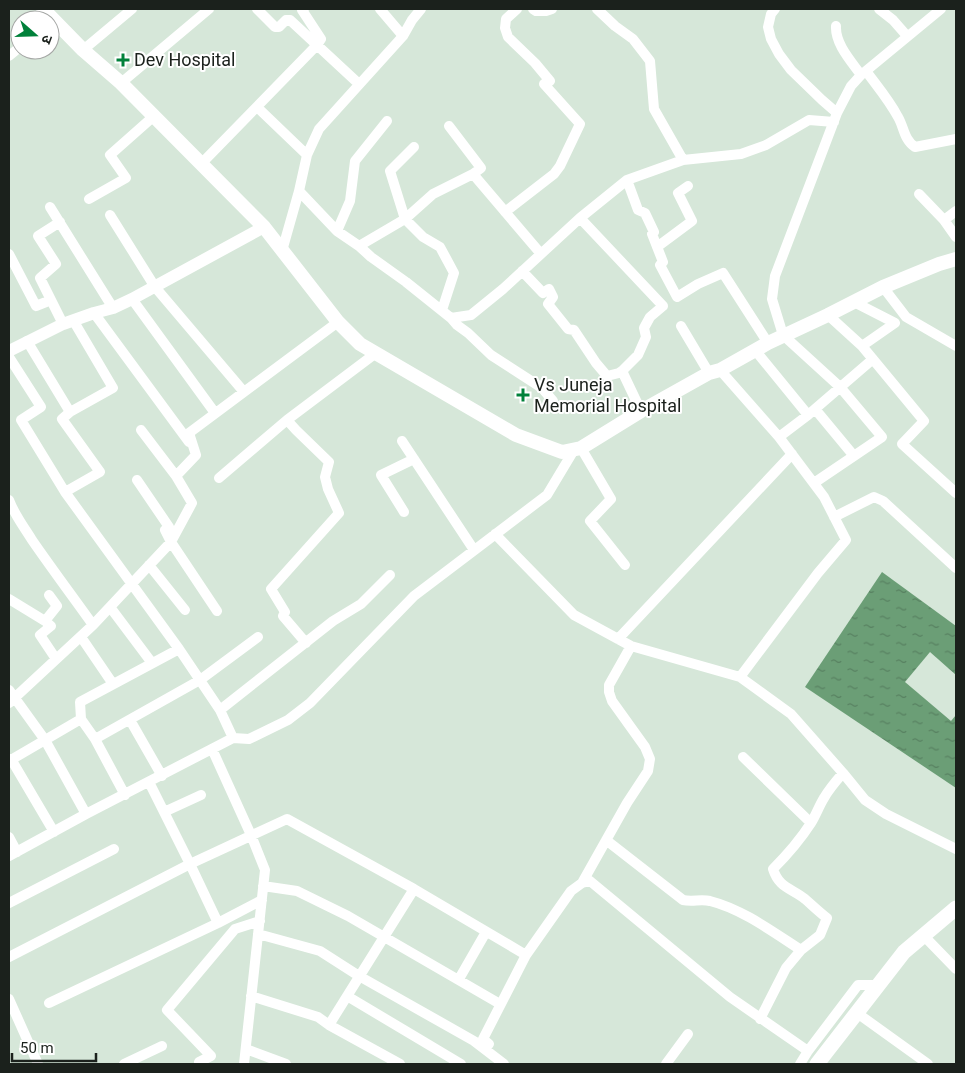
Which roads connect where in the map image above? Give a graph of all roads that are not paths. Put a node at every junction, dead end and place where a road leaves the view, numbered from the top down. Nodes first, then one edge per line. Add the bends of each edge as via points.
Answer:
1 (132, 9) edge
2 (209, 9) edge
3 (257, 9) edge
4 (304, 9) edge
5 (380, 9) edge
6 (421, 9) edge
7 (517, 9) edge
8 (533, 9) edge
9 (552, 9) edge
10 (597, 9) edge
11 (775, 9) edge
12 (879, 9) edge
13 (941, 9) edge
14 (60, 26) edge
15 (836, 26) dead end
16 (403, 36) junction
17 (907, 36) junction
18 (317, 45) junction
19 (83, 50) junction
20 (864, 73) junction
21 (122, 84) junction
22 (359, 84) junction
23 (257, 107) junction
24 (154, 116) junction
25 (835, 117) junction
26 (387, 121) dead end
27 (450, 126) dead end
28 (956, 139) edge
29 (414, 147) dead end
30 (307, 155) junction
31 (683, 160) junction
32 (201, 164) junction
33 (473, 174) junction
34 (627, 180) junction
35 (688, 186) dead end
36 (299, 191) junction
37 (919, 194) dead end
38 (89, 199) dead end
39 (50, 207) dead end
40 (956, 211) edge
41 (505, 212) junction
42 (110, 215) dead end
43 (580, 218) junction
44 (405, 219) junction
45 (944, 220) junction
46 (60, 222) junction
47 (264, 227) junction
48 (337, 231) junction
49 (956, 237) edge
50 (359, 246) junction
51 (657, 247) junction
52 (282, 251) junction
53 (9, 254) edge
54 (541, 254) junction
55 (956, 259) edge
56 (522, 271) junction
57 (154, 287) junction
58 (883, 287) junction
59 (132, 299) junction
60 (51, 300) junction
61 (854, 302) junction
62 (113, 308) junction
63 (442, 310) junction
64 (94, 312) junction
65 (828, 316) junction
66 (451, 318) junction
67 (68, 322) junction
68 (338, 322) junction
69 (681, 326) dead end
70 (783, 335) junction
71 (27, 341) junction
72 (768, 343) junction
73 (862, 346) junction
74 (956, 346) edge
75 (755, 350) junction
76 (9, 351) edge
77 (376, 353) junction
78 (9, 357) edge
79 (873, 359) junction
80 (622, 371) junction
81 (715, 371) junction
82 (840, 387) junction
83 (244, 392) junction
84 (553, 400) dead end
85 (641, 411) junction
86 (70, 412) junction
87 (812, 412) junction
88 (216, 413) junction
89 (287, 420) junction
90 (141, 430) dead end
91 (779, 437) junction
92 (402, 441) dead end
93 (194, 449) junction
94 (578, 449) junction
95 (792, 454) junction
96 (854, 456) junction
97 (414, 460) junction
98 (176, 476) junction
99 (219, 478) dead end
100 (137, 480) dead end
101 (814, 483) junction
102 (65, 492) junction
103 (956, 493) edge
104 (9, 500) edge
105 (404, 512) dead end
106 (834, 517) junction
107 (495, 534) junction
108 (171, 542) junction
109 (474, 550) junction
110 (149, 564) junction
111 (625, 565) dead end
112 (956, 568) edge
113 (390, 575) dead end
114 (132, 584) junction
115 (49, 595) dead end
116 (9, 599) edge
117 (110, 607) junction
118 (185, 610) dead end
119 (217, 611) dead end
120 (45, 621) junction
121 (93, 625) junction
122 (81, 637) junction
123 (258, 637) dead end
124 (618, 639) junction
125 (306, 643) junction
126 (631, 646) junction
127 (179, 649) junction
128 (56, 659) junction
129 (152, 663) junction
130 (740, 677) junction
131 (200, 680) junction
132 (113, 684) junction
133 (11, 697) edge
134 (220, 710) junction
135 (81, 719) junction
136 (130, 720) junction
137 (233, 738) junction
138 (95, 739) junction
139 (45, 740) junction
140 (212, 749) junction
141 (743, 758) dead end
142 (10, 760) edge
143 (843, 773) junction
144 (162, 776) junction
145 (149, 782) junction
146 (125, 795) junction
147 (201, 795) dead end
148 (164, 812) junction
149 (86, 814) junction
150 (811, 823) junction
151 (54, 832) junction
152 (251, 835) junction
153 (9, 837) edge
154 (606, 840) junction
155 (114, 849) dead end
156 (956, 849) edge
157 (13, 854) edge
158 (190, 864) junction
159 (582, 883) junction
160 (263, 886) junction
161 (414, 889) junction
162 (262, 900) junction
163 (9, 903) edge
164 (956, 908) edge
165 (260, 921) junction
166 (218, 923) junction
167 (486, 932) junction
168 (258, 934) junction
169 (384, 936) junction
170 (924, 936) junction
171 (801, 950) junction
172 (526, 955) junction
173 (9, 957) edge
174 (956, 969) edge
175 (359, 976) junction
176 (459, 979) junction
177 (879, 985) junction
178 (252, 996) junction
179 (347, 996) junction
180 (9, 999) edge
181 (49, 1003) dead end
182 (500, 1004) junction
183 (857, 1012) junction
184 (760, 1019) junction
185 (329, 1025) junction
186 (688, 1034) dead end
187 (162, 1046) dead end
188 (246, 1049) junction
189 (485, 1049) junction
190 (808, 1051) junction
191 (38, 1064) edge
192 (124, 1064) edge
193 (200, 1064) edge
194 (244, 1064) edge
195 (286, 1064) edge
196 (400, 1064) edge
197 (461, 1064) edge
198 (504, 1064) edge
199 (666, 1064) edge
200 (800, 1064) edge
201 (817, 1064) edge
202 (928, 1064) edge

1 - 19 street
2 - 21 street
3 - 18 street via 275,27 290,20
4 - 18 street via 321,39
5 - 16 street
6 - 16 street
7 - 41 street via 506,19 508,37 550,80 544,84 580,124 560,166
8 - 9 street via 536,12
10 - 31 street via 633,39 650,61 654,109
11 - 25 street via 768,27 779,54
12 - 17 street
13 - 17 street
14 - 19 main road
15 - 20 street via 842,48
16 - 22 street
17 - 20 street
18 - 22 street
18 - 23 street
19 - 21 main road
20 - 25 street via 851,86
20 - 28 street via 898,117 910,144 915,147
21 - 24 main road
22 - 30 street via 319,129
23 - 30 street
23 - 32 street
24 - 32 main road
24 - 38 street via 110,155 126,178
25 - 31 street via 809,120 766,145 741,154
25 - 70 street via 775,276 772,299
26 - 48 street via 355,161 350,201
27 - 33 street via 481,168
29 - 44 street via 390,171
30 - 36 street
31 - 34 street
32 - 47 main road
33 - 41 street
33 - 44 street via 433,194
34 - 43 street
34 - 51 street via 638,210 645,213 654,232
35 - 51 street via 678,193 692,221
36 - 48 street
36 - 52 street
37 - 45 street
39 - 46 street
40 - 45 street
41 - 54 street
42 - 57 street
43 - 54 street
43 - 80 street via 663,306 650,317 644,328 646,337 638,356
44 - 50 street
44 - 63 street via 440,247 454,273
45 - 49 street
46 - 60 street via 38,236 56,264 40,278
46 - 62 street
47 - 52 main road
47 - 57 street
48 - 50 street
50 - 63 street
51 - 72 street via 664,262 660,265 677,296 723,273
52 - 68 main road
53 - 60 street via 36,306
54 - 56 street
55 - 58 main road
56 - 66 street via 471,315
56 - 80 street via 543,293 549,289 553,297 548,304 568,329 574,330 607,376
57 - 59 street
57 - 83 street
58 - 61 main road
58 - 74 street via 906,317
59 - 62 street
59 - 88 street
60 - 67 street
61 - 65 main road
61 - 73 street via 895,323
62 - 64 street
63 - 66 street
64 - 67 street
64 - 93 street
65 - 70 main road
65 - 73 street
66 - 84 street via 491,355 542,388
67 - 71 street
67 - 86 street via 112,388
68 - 77 main road via 360,344
68 - 83 street
69 - 81 street
70 - 72 main road
70 - 82 street
71 - 76 street
71 - 86 street
72 - 75 main road
73 - 79 street
75 - 81 main road
75 - 87 street
77 - 89 street
77 - 94 main road via 516,435 562,452
78 - 102 street via 41,407 21,420
79 - 82 street
79 - 103 street via 924,421 902,444
80 - 85 street
81 - 85 main road
81 - 91 street
82 - 87 street
82 - 96 street via 882,437
83 - 88 street
85 - 94 main road
86 - 102 street via 62,418 100,472
87 - 91 street
87 - 96 street
88 - 93 street via 189,433
89 - 99 street
89 - 125 street via 329,462 325,477 339,513 272,589 285,612 283,616
90 - 98 street
91 - 95 street
92 - 97 street
93 - 98 street via 196,455
94 - 107 street via 547,495
94 - 111 street via 611,499 590,521
95 - 101 street
95 - 124 street
96 - 101 street
97 - 105 street via 382,475
97 - 109 street
98 - 108 street via 192,503
100 - 108 street via 169,527 165,530
101 - 106 street
102 - 114 street
104 - 121 street via 35,544
106 - 112 street via 874,497 883,501
106 - 130 street via 846,540
107 - 109 street
107 - 124 street via 574,614
108 - 110 street
108 - 119 street
109 - 137 street via 414,596 310,703 288,720 249,738
110 - 114 street
110 - 118 street
113 - 125 street via 361,604
114 - 117 street
114 - 127 street
115 - 120 street via 57,606
116 - 120 street
117 - 121 street
117 - 129 street
120 - 128 street via 50,626 40,635
121 - 122 street
122 - 128 street
122 - 132 street
123 - 131 street
124 - 126 street
125 - 134 street
126 - 130 street
126 - 154 street via 609,685 609,692 650,759 648,771
127 - 129 street
127 - 131 street
128 - 133 street
129 - 132 street
130 - 143 street via 791,714
131 - 134 street
131 - 136 street
132 - 135 street via 80,702
133 - 139 street
134 - 137 street
135 - 138 street
135 - 139 street
136 - 138 street
136 - 144 street
137 - 140 street
138 - 146 street
139 - 142 street
139 - 149 street
140 - 144 street
140 - 152 street
141 - 150 street
142 - 151 street
143 - 150 street via 823,799
143 - 156 street via 865,800
144 - 145 street
145 - 146 street
145 - 148 street
146 - 149 street
147 - 148 street
148 - 158 street
149 - 151 street
150 - 171 street via 773,869 776,878 786,888 827,918 820,935
151 - 157 street
152 - 158 street
152 - 160 street via 265,870
152 - 161 street via 288,819
153 - 157 street
154 - 159 street
154 - 171 street via 683,900 710,901 732,909
155 - 163 street
158 - 166 street
158 - 173 street
159 - 172 street via 571,891
159 - 184 street via 590,881
160 - 162 street
160 - 169 street via 297,891
161 - 167 street
161 - 169 street
162 - 165 street
162 - 166 street
164 - 170 main road
165 - 168 street
165 - 193 street via 235,929 167,1010 211,1056
166 - 181 street
167 - 172 street
167 - 176 street
168 - 175 street via 320,951
168 - 178 street
169 - 175 street
169 - 176 street
170 - 174 street
170 - 177 main road via 904,952
171 - 184 street via 786,968
172 - 182 street
175 - 179 street
175 - 189 street
176 - 182 street
177 - 183 main road
177 - 190 street via 858,985
178 - 185 street via 318,1017
178 - 188 street
179 - 185 street
179 - 197 street
180 - 191 street
182 - 189 street via 483,1039 489,1044
183 - 201 main road
183 - 202 street
184 - 190 street
185 - 196 street
186 - 199 street
187 - 192 street
188 - 194 street
188 - 195 street
189 - 198 street
190 - 200 street

